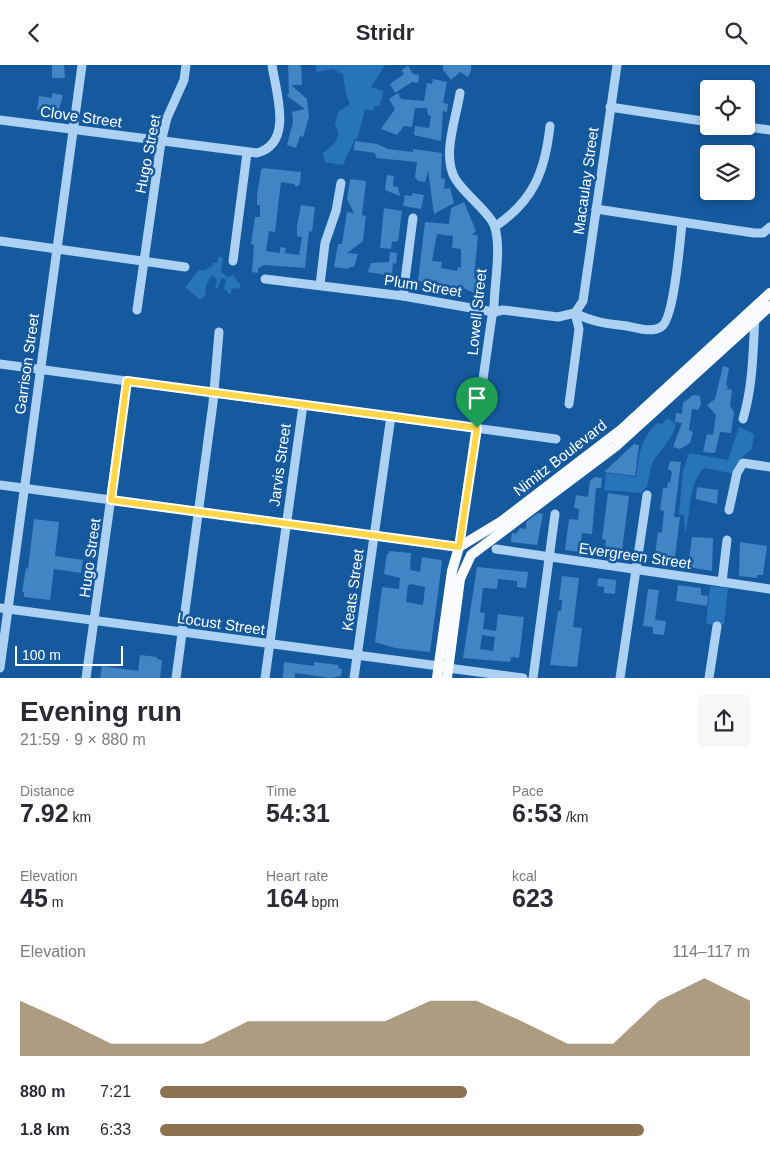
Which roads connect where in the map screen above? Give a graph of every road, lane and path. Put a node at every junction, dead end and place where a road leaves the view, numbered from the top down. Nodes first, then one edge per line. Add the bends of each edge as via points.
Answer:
1 (82, 65) edge
2 (186, 65) edge
3 (272, 65) edge
4 (617, 65) edge
5 (460, 93) dead end
6 (610, 107) junction
7 (0, 120) edge
8 (700, 121) edge
9 (550, 126) dead end
10 (755, 128) edge
11 (73, 129) junction
12 (770, 130) edge
13 (161, 143) junction
14 (247, 153) junction
15 (341, 183) dead end
16 (596, 209) junction
17 (413, 218) dead end
18 (682, 223) junction
19 (496, 226) junction
20 (770, 227) edge
21 (0, 241) edge
22 (57, 249) junction
23 (144, 261) junction
24 (233, 261) dead end
25 (185, 267) dead end
26 (265, 279) dead end
27 (320, 285) junction
28 (770, 293) edge
29 (403, 296) junction
30 (770, 306) edge
31 (756, 307) junction
32 (137, 310) dead end
33 (494, 312) junction
34 (575, 313) junction
35 (740, 320) junction
36 (755, 321) junction
37 (219, 333) dead end
38 (0, 363) edge
39 (40, 369) junction
40 (127, 381) junction
41 (214, 393) junction
42 (569, 404) dead end
43 (303, 405) junction
44 (391, 416) junction
45 (743, 419) dead end
46 (477, 428) junction
47 (556, 439) dead end
48 (770, 467) edge
49 (0, 485) edge
50 (24, 488) junction
51 (647, 495) dead end
52 (111, 500) junction
53 (729, 510) dead end
54 (199, 513) junction
55 (555, 514) dead end
56 (286, 524) junction
57 (374, 537) junction
58 (727, 540) dead end
59 (459, 547) junction
60 (496, 549) dead end
61 (549, 558) junction
62 (636, 571) junction
63 (460, 579) junction
64 (722, 582) junction
65 (770, 589) edge
66 (4, 608) edge
67 (95, 620) junction
68 (716, 626) dead end
69 (182, 633) junction
70 (270, 645) junction
71 (357, 655) junction
72 (0, 668) edge
73 (445, 671) edge
74 (86, 678) edge
75 (176, 678) edge
76 (265, 678) edge
77 (354, 678) edge
78 (437, 678) edge
79 (523, 678) edge
80 (533, 678) edge
81 (620, 678) edge
82 (709, 678) edge

1 - 11 street, Garrison Street
2 - 13 street, Hugo Street via 184,80 167,118
3 - 14 street via 279,134 267,149
4 - 6 street, Macaulay Street
5 - 19 street via 451,168 460,184
6 - 8 street
6 - 16 street, Macaulay Street
7 - 11 street, Clove Street
9 - 19 street via 544,163 535,186 519,209
10 - 12 street
11 - 13 street, Clove Street
11 - 22 street, Garrison Street
13 - 14 street, Clove Street
13 - 23 street, Hugo Street
14 - 24 street
15 - 27 street via 325,243
16 - 18 street
16 - 34 street, Macaulay Street via 583,301
17 - 29 street
18 - 20 street via 754,233 764,233
18 - 34 street, Plum Street via 668,318 661,327 642,329 588,321
19 - 33 street, Lowell Street
21 - 22 street
22 - 23 street
22 - 39 street, Garrison Street
23 - 25 street
23 - 32 street, Hugo Street
26 - 27 street, Plum Street
27 - 29 street, Plum Street
28 - 31 main road, Nimitz Boulevard
29 - 33 street, Plum Street
30 - 36 main road, Nimitz Boulevard
31 - 35 main road, Nimitz Boulevard
31 - 36 street
33 - 34 street, Plum Street via 503,310 558,317
33 - 46 street, Lowell Street
34 - 42 street via 579,329
35 - 36 street
35 - 59 main road, Nimitz Boulevard via 622,429 502,521
36 - 45 street via 748,400
36 - 63 main road, Nimitz Boulevard via 616,446 478,547 465,563
37 - 41 street
38 - 39 street
39 - 40 street
39 - 50 street, Garrison Street
40 - 41 street
40 - 52 street, Hugo Street
41 - 43 street
41 - 54 street
43 - 44 street
43 - 56 street, Jarvis Street
44 - 46 street
44 - 57 street, Keats Street
46 - 47 street
46 - 59 street, Lowell Street
48 - 53 street via 743,463 737,473
49 - 50 street
50 - 52 street
50 - 66 street, Garrison Street
51 - 62 street
52 - 54 street
52 - 67 street, Hugo Street
54 - 56 street
54 - 69 street
55 - 61 street
56 - 57 street
56 - 70 street, Jarvis Street
57 - 59 street
57 - 71 street, Keats Street
58 - 64 street
59 - 63 main road
59 - 73 main road, Nimitz Boulevard via 452,571
60 - 61 street, Evergreen Street
61 - 62 street, Evergreen Street
61 - 80 street
62 - 64 street, Evergreen Street
62 - 81 street
63 - 73 main road, Nimitz Boulevard
64 - 65 street, Evergreen Street
66 - 67 street, Locust Street
66 - 72 street, Garrison Street
67 - 69 street, Locust Street
67 - 74 street, Hugo Street
68 - 82 street
69 - 70 street, Locust Street
69 - 75 street
70 - 71 street, Locust Street
70 - 76 street, Jarvis Street
71 - 73 street, Locust Street
71 - 77 street, Keats Street
73 - 78 main road, Nimitz Boulevard
73 - 79 street, Locust Street

